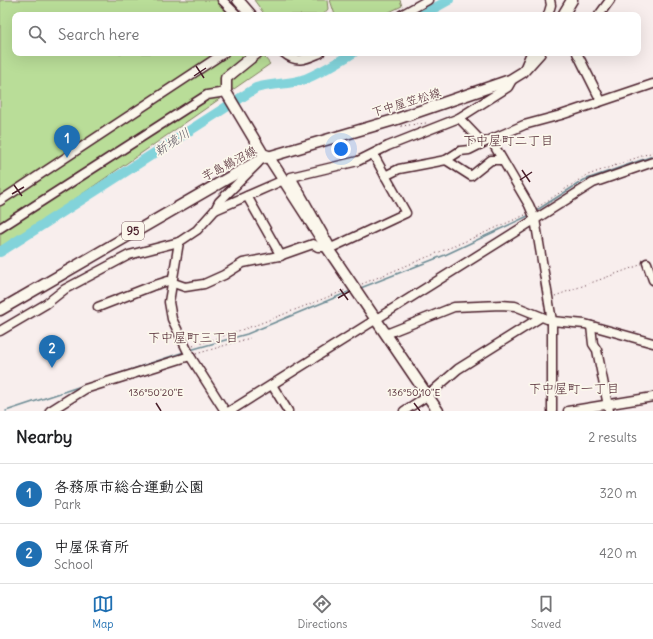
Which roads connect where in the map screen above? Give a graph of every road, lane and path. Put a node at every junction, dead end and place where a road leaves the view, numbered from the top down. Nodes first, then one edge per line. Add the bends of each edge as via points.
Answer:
1 (222, 0) edge
2 (238, 0) edge
3 (428, 0) edge
4 (550, 0) edge
5 (572, 0) edge
6 (610, 0) edge
7 (234, 12) edge
8 (248, 12) edge
9 (406, 12) edge
10 (549, 12) edge
11 (566, 12) edge
12 (601, 12) edge
13 (219, 56) edge
14 (253, 56) edge
15 (288, 56) edge
16 (313, 56) edge
17 (530, 56) edge
18 (537, 56) edge
19 (578, 56) edge
20 (523, 72) junction
21 (513, 78) junction
22 (653, 84) edge
23 (226, 92) junction
24 (601, 101) junction
25 (459, 118) junction
26 (432, 122) dead end
27 (394, 127) dead end
28 (491, 140) junction
29 (482, 143) junction
30 (373, 154) junction
31 (264, 158) junction
32 (446, 160) junction
33 (502, 160) junction
34 (653, 162) edge
35 (385, 176) junction
36 (279, 182) dead end
37 (247, 196) junction
38 (0, 202) edge
39 (215, 210) junction
40 (534, 215) junction
41 (0, 228) edge
42 (179, 242) junction
43 (328, 248) junction
44 (281, 256) junction
45 (647, 263) joint
46 (653, 280) edge
47 (173, 284) junction
48 (549, 298) junction
49 (98, 307) dead end
50 (0, 310) edge
51 (541, 317) junction
52 (376, 319) junction
53 (552, 321) junction
54 (591, 326) junction
55 (0, 331) edge
56 (386, 334) junction
57 (250, 338) dead end
58 (653, 344) edge
59 (189, 353) junction
60 (272, 385) junction
61 (427, 396) junction
62 (653, 397) edge
63 (608, 408) edge
64 (50, 411) edge
65 (225, 411) edge
66 (230, 411) edge
67 (288, 411) edge
68 (404, 411) edge
69 (438, 411) edge
70 (552, 411) edge
71 (568, 411) edge

1 - 7 street
2 - 8 main road
3 - 9 street
4 - 10 street
5 - 11 main road
6 - 12 street
13 - 38 street
14 - 23 main road via 226,78
15 - 16 street via 294,60 304,60
17 - 20 street
18 - 20 main road, 下中屋笠松線
19 - 24 street
20 - 21 main road, 下中屋笠松線
21 - 25 street via 508,87
21 - 31 main road, 下中屋笠松線 via 409,115
22 - 24 street
23 - 31 main road
23 - 41 street via 207,95
24 - 28 street via 524,125
25 - 29 street
25 - 30 street
26 - 27 path
28 - 29 street
28 - 33 street
29 - 32 street via 469,150 460,151
30 - 35 street
30 - 43 street via 358,161 291,177
31 - 39 street via 219,202
31 - 43 main road, 芋島鵜沼線
31 - 50 main road, 芋島鵜沼線 / 95
32 - 33 street via 470,176 491,160
32 - 35 street via 400,169
33 - 40 street
34 - 40 street via 593,183
35 - 43 street via 406,213
36 - 37 street
37 - 39 street
37 - 44 street
39 - 42 street via 196,230
40 - 48 street
40 - 52 street
42 - 47 street
42 - 55 street via 129,255 65,289 46,304
43 - 44 street via 313,244
43 - 52 main road, 芋島鵜沼線
44 - 47 street via 243,263 204,284 185,287
45 - 46 street
45 - 48 path
47 - 49 street via 168,281
47 - 59 street via 169,302 172,319
48 - 53 street
51 - 53 street
51 - 56 street via 515,306 454,307
51 - 61 street via 458,369
52 - 56 main road, 芋島鵜沼線
52 - 60 street
53 - 54 street
53 - 70 street
54 - 58 street
54 - 63 street
56 - 61 main road, 芋島鵜沼線
57 - 59 path
59 - 64 street via 85,389
59 - 65 street
60 - 66 street
60 - 67 street
61 - 68 street
61 - 69 main road, 芋島鵜沼線
62 - 63 street
63 - 71 street

